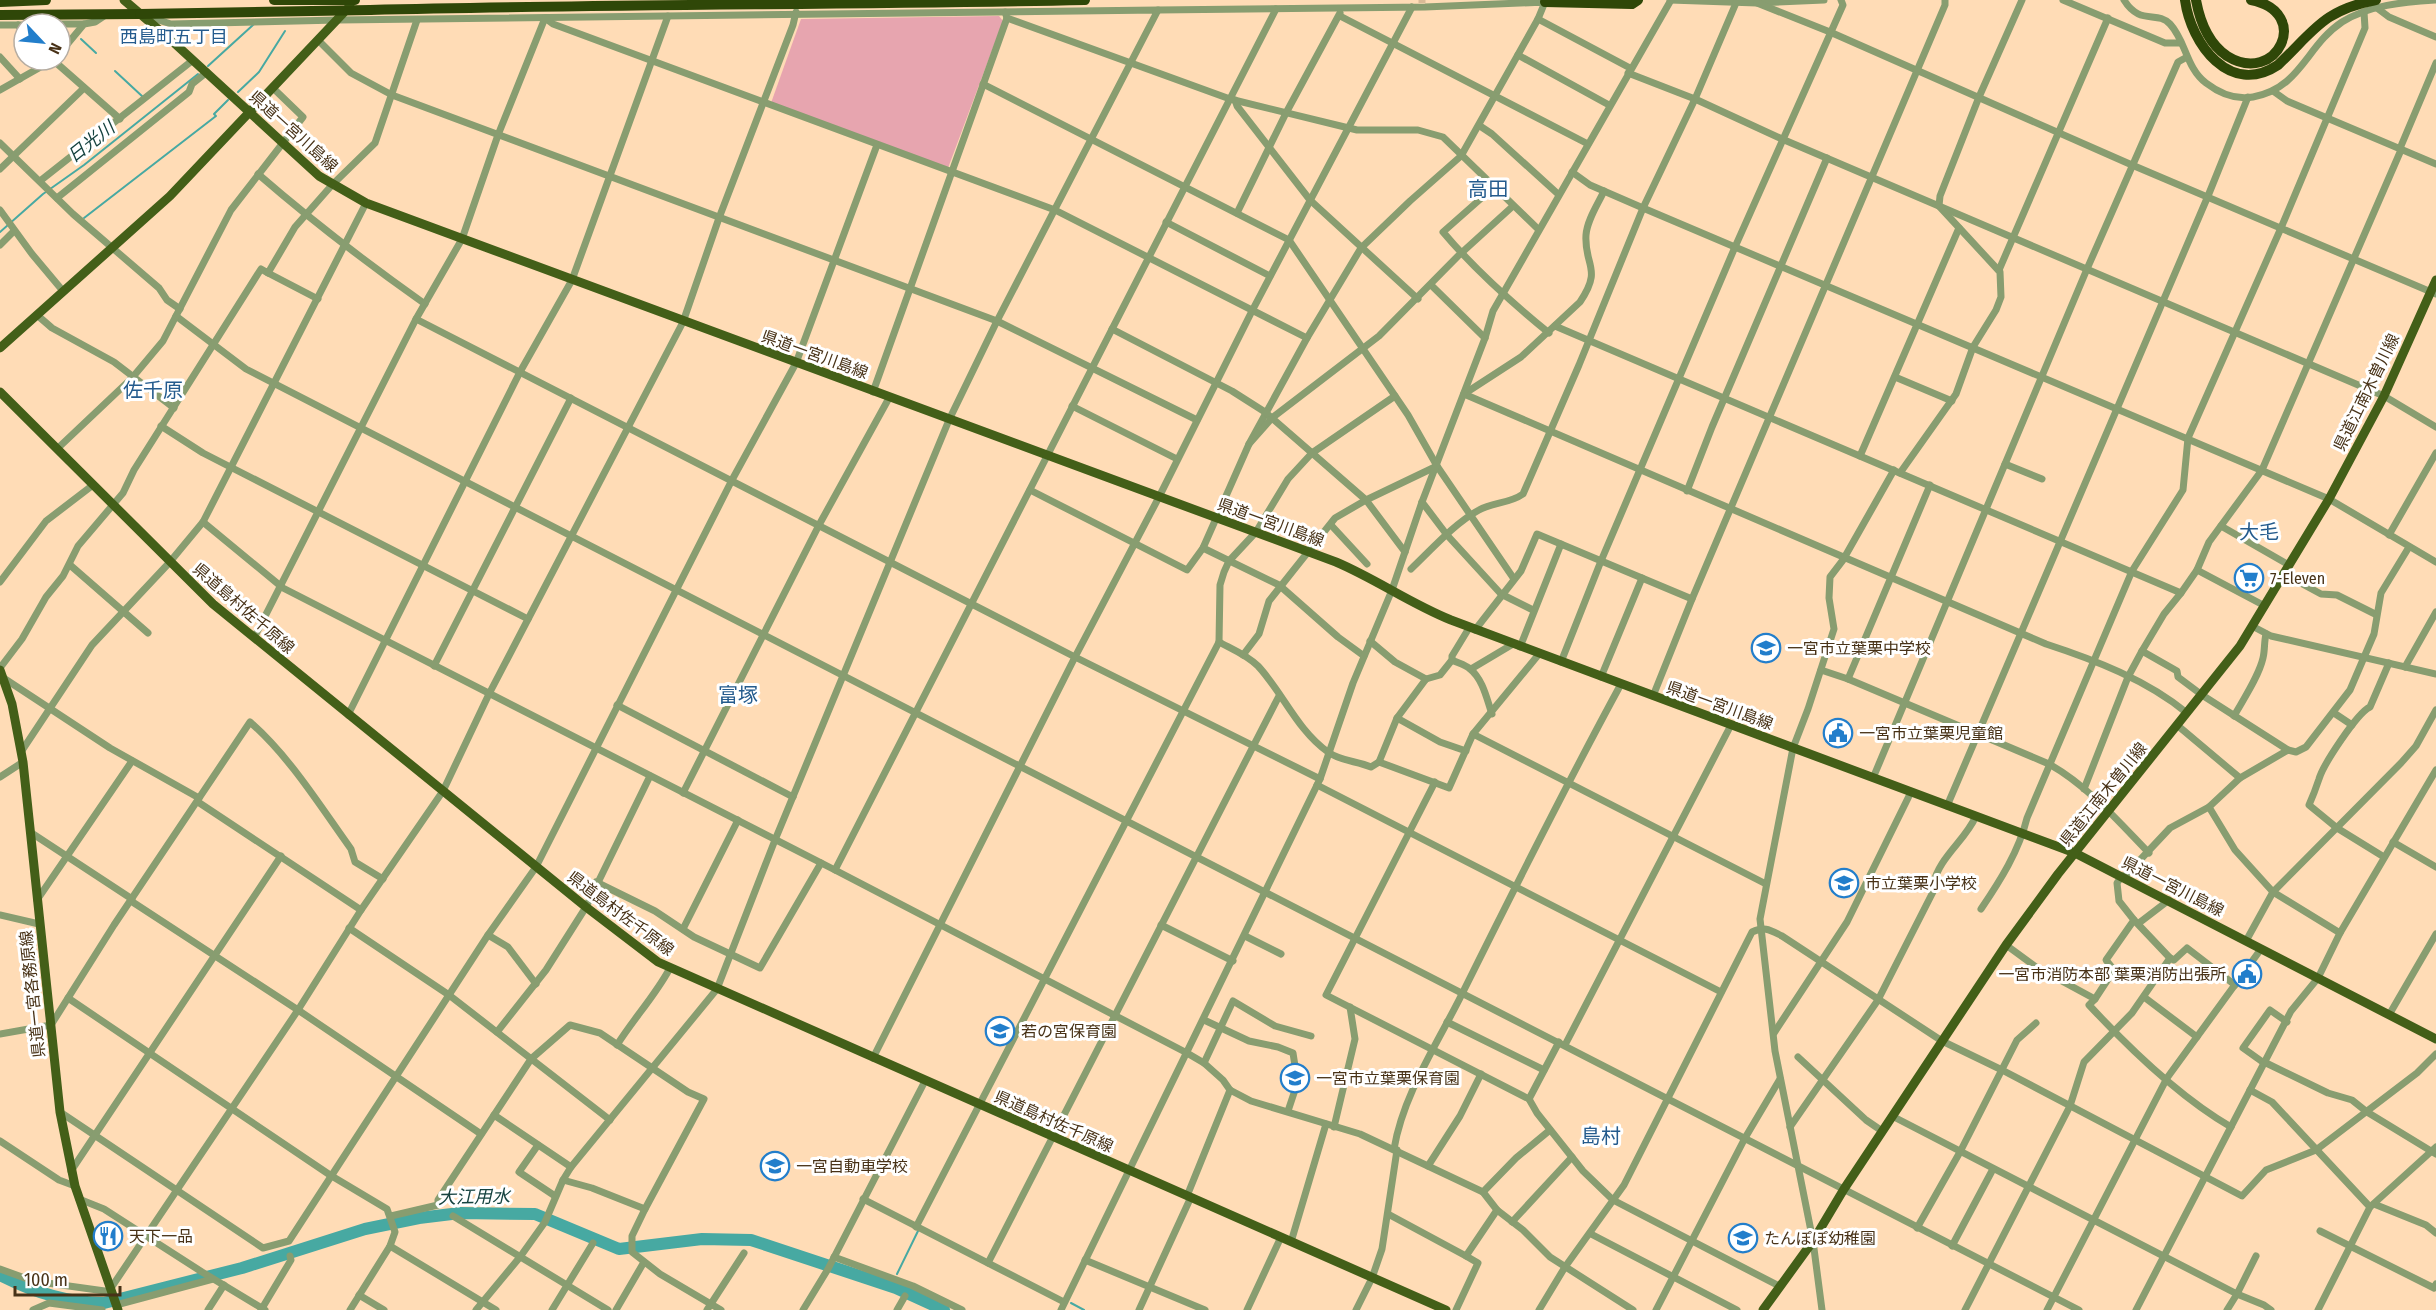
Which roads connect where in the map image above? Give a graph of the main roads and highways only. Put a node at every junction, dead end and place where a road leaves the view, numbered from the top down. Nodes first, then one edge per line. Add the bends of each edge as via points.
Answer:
1 (46, 0) edge
2 (124, 0) edge
3 (274, 0) edge
4 (356, 0) edge
5 (1085, 0) edge
6 (1638, 0) edge
7 (2185, 0) edge
8 (2196, 0) edge
9 (2251, 0) edge
10 (0, 2) edge
11 (1545, 2) road end
12 (2376, 4) edge
13 (140, 14) junction
14 (0, 15) edge
15 (2204, 41) junction
16 (251, 113) junction
17 (2436, 280) edge
18 (2433, 293) edge
19 (0, 348) edge
20 (0, 392) edge
21 (1, 674) edge
22 (2075, 853) junction
23 (2436, 1039) edge
24 (117, 1306) edge
25 (1446, 1310) edge
26 (1763, 1310) edge

1 - 10 highway
2 - 13 main road, 県道一宮川島線
3 - 4 highway
4 - 16 main road
5 - 13 highway, bridge
6 - 11 highway via 1632,4
7 - 15 highway via 2190,22
8 - 15 highway
9 - 15 highway via 2269,6 2281,18 2284,37 2275,54 2260,63 2241,62
12 - 15 highway via 2346,7 2330,15 2278,65 2259,75 2227,68 2216,61
13 - 14 highway
13 - 16 main road, 県道一宮川島線
16 - 19 main road via 170,196
16 - 22 main road, 県道一宮川島線 via 332,185 366,203 1309,552 1362,573 1431,612 1472,629
17 - 18 main road, 県道江南木曽川線
18 - 22 main road, 県道江南木曽川線 via 2329,499 2240,646
20 - 25 main road, 県道島村佐千原線 via 200,593 645,953 717,989
21 - 24 main road, 県道一宮各務原線 via 12,704 22,757 60,1112 70,1172
22 - 23 main road, 県道一宮川島線
22 - 26 main road, 県道江南木曽川線 via 2006,945 1813,1241

